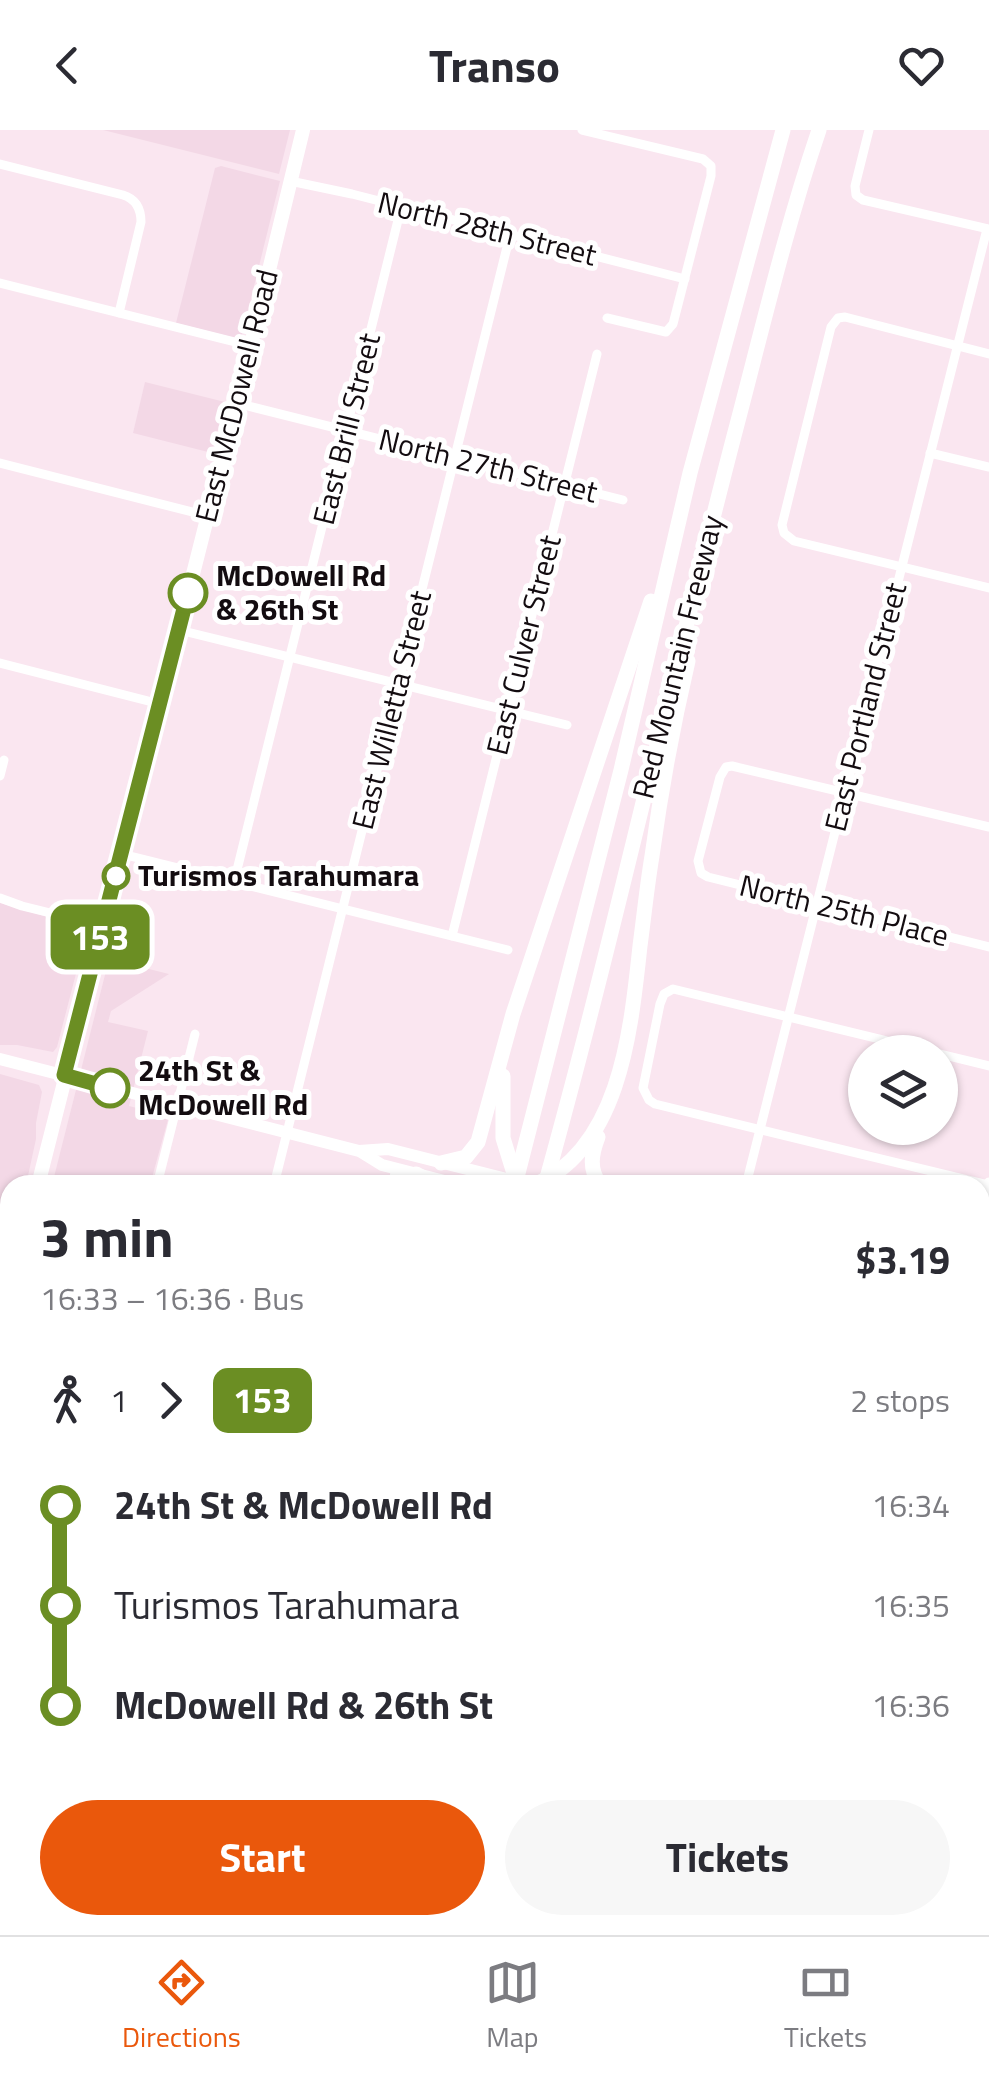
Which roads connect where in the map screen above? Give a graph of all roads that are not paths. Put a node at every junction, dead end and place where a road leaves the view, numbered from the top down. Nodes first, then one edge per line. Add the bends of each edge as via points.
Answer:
1 (303, 130) edge
2 (582, 130) edge
3 (783, 130) edge
4 (819, 130) edge
5 (869, 130) edge
6 (607, 133) edge
7 (0, 164) edge
8 (290, 181) junction
9 (401, 208) junction
10 (988, 229) edge
11 (510, 235) junction
12 (684, 279) junction
13 (0, 283) edge
14 (119, 313) junction
15 (607, 318) dead end
16 (958, 345) junction
17 (251, 346) junction
18 (597, 354) dead end
19 (989, 354) edge
20 (236, 404) junction
21 (347, 431) junction
22 (930, 453) junction
23 (456, 458) junction
24 (0, 463) edge
25 (989, 468) edge
26 (690, 474) junction
27 (564, 485) junction
28 (623, 500) dead end
29 (717, 500) junction
30 (208, 516) junction
31 (901, 567) junction
32 (989, 588) edge
33 (179, 630) junction
34 (290, 656) junction
35 (0, 663) edge
36 (399, 684) junction
37 (160, 704) junction
38 (508, 710) junction
39 (567, 724) dead end
40 (4, 760) dead end
41 (0, 776) edge
42 (844, 792) junction
43 (989, 827) edge
44 (122, 854) junction
45 (234, 882) junction
46 (0, 898) edge
47 (816, 905) junction
48 (342, 909) junction
49 (103, 926) junction
50 (452, 936) junction
51 (989, 948) edge
52 (508, 950) dead end
53 (788, 1017) junction
54 (195, 1034) dead end
55 (862, 1035) edge
56 (504, 1047) junction
57 (958, 1058) edge
58 (0, 1059) edge
59 (989, 1066) edge
60 (64, 1075) junction
61 (616, 1084) junction
62 (178, 1105) junction
63 (760, 1129) junction
64 (287, 1133) junction
65 (359, 1151) junction
66 (440, 1163) junction
67 (396, 1169) junction
68 (416, 1174) joint
69 (40, 1175) edge
70 (160, 1175) edge
71 (276, 1175) edge
72 (394, 1175) edge
73 (420, 1175) edge
74 (485, 1175) edge
75 (516, 1175) edge
76 (521, 1175) edge
77 (548, 1175) edge
78 (554, 1175) edge
79 (595, 1175) edge
80 (748, 1175) edge
81 (952, 1175) edge

1 - 8 main road, East McDowell Road
2 - 6 street
3 - 26 highway, Red Mountain Freeway
4 - 29 highway, Red Mountain Freeway
5 - 10 street via 856,195
6 - 12 street via 711,166
7 - 14 street via 135,202 141,222
8 - 9 street, North 28th Street
8 - 17 main road, East McDowell Road
9 - 11 street, North 28th Street
9 - 21 street, East Brill Street
10 - 16 street, East Portland Street
11 - 12 street, North 28th Street
11 - 23 street, East Willetta Street
12 - 15 street via 666,332
13 - 14 street
14 - 17 street
16 - 19 street
16 - 22 street, East Portland Street
16 - 31 street via 844,316 831,327 784,533
17 - 20 main road, East McDowell Road
18 - 27 street, East Culver Street
20 - 21 street, North 27th Street
20 - 30 main road, East McDowell Road
21 - 23 street, North 27th Street
21 - 34 street, East Brill Street
22 - 25 street
22 - 31 street, East Portland Street
23 - 27 street, North 27th Street
23 - 36 street, East Willetta Street
24 - 30 street
26 - 56 highway
26 - 76 highway, Red Mountain Freeway
27 - 28 street, North 27th Street
27 - 38 street, East Culver Street
29 - 61 highway via 719,521 670,735 631,1028
29 - 77 highway, Red Mountain Freeway
30 - 33 main road, East McDowell Road
31 - 32 street
31 - 42 street, East Portland Street
33 - 34 street
33 - 37 main road, East McDowell Road
34 - 36 street
34 - 45 street, East Brill Street
35 - 37 street
36 - 38 street
36 - 48 street, East Willetta Street
37 - 44 main road, East McDowell Road
38 - 39 street
38 - 50 street, East Culver Street
40 - 41 street
42 - 43 street
42 - 47 street, East Portland Street
42 - 47 street, North 25th Place via 726,768 698,862 708,877
44 - 45 street
44 - 49 main road, East McDowell Road
45 - 48 street
46 - 49 street
47 - 51 street, North 25th Place
47 - 53 street, East Portland Street
48 - 50 street
48 - 64 street, East Willetta Street
49 - 60 main road, East McDowell Road
50 - 52 street
53 - 55 street
53 - 63 street, East Portland Street
53 - 63 street via 674,988 660,1004 644,1088 648,1100
54 - 62 street
56 - 66 highway via 478,1142 466,1156
56 - 75 highway via 503,1138
57 - 59 street
58 - 60 main road
60 - 62 main road
60 - 69 main road, East McDowell Road
61 - 78 highway via 594,1131
61 - 79 highway via 592,1156
62 - 64 main road
62 - 70 street
63 - 80 street, East Portland Street
63 - 81 street
64 - 65 main road
64 - 71 street, East Willetta Street
65 - 66 main road via 388,1150
65 - 67 main road
66 - 74 main road
67 - 68 main road
67 - 72 street
68 - 73 main road

